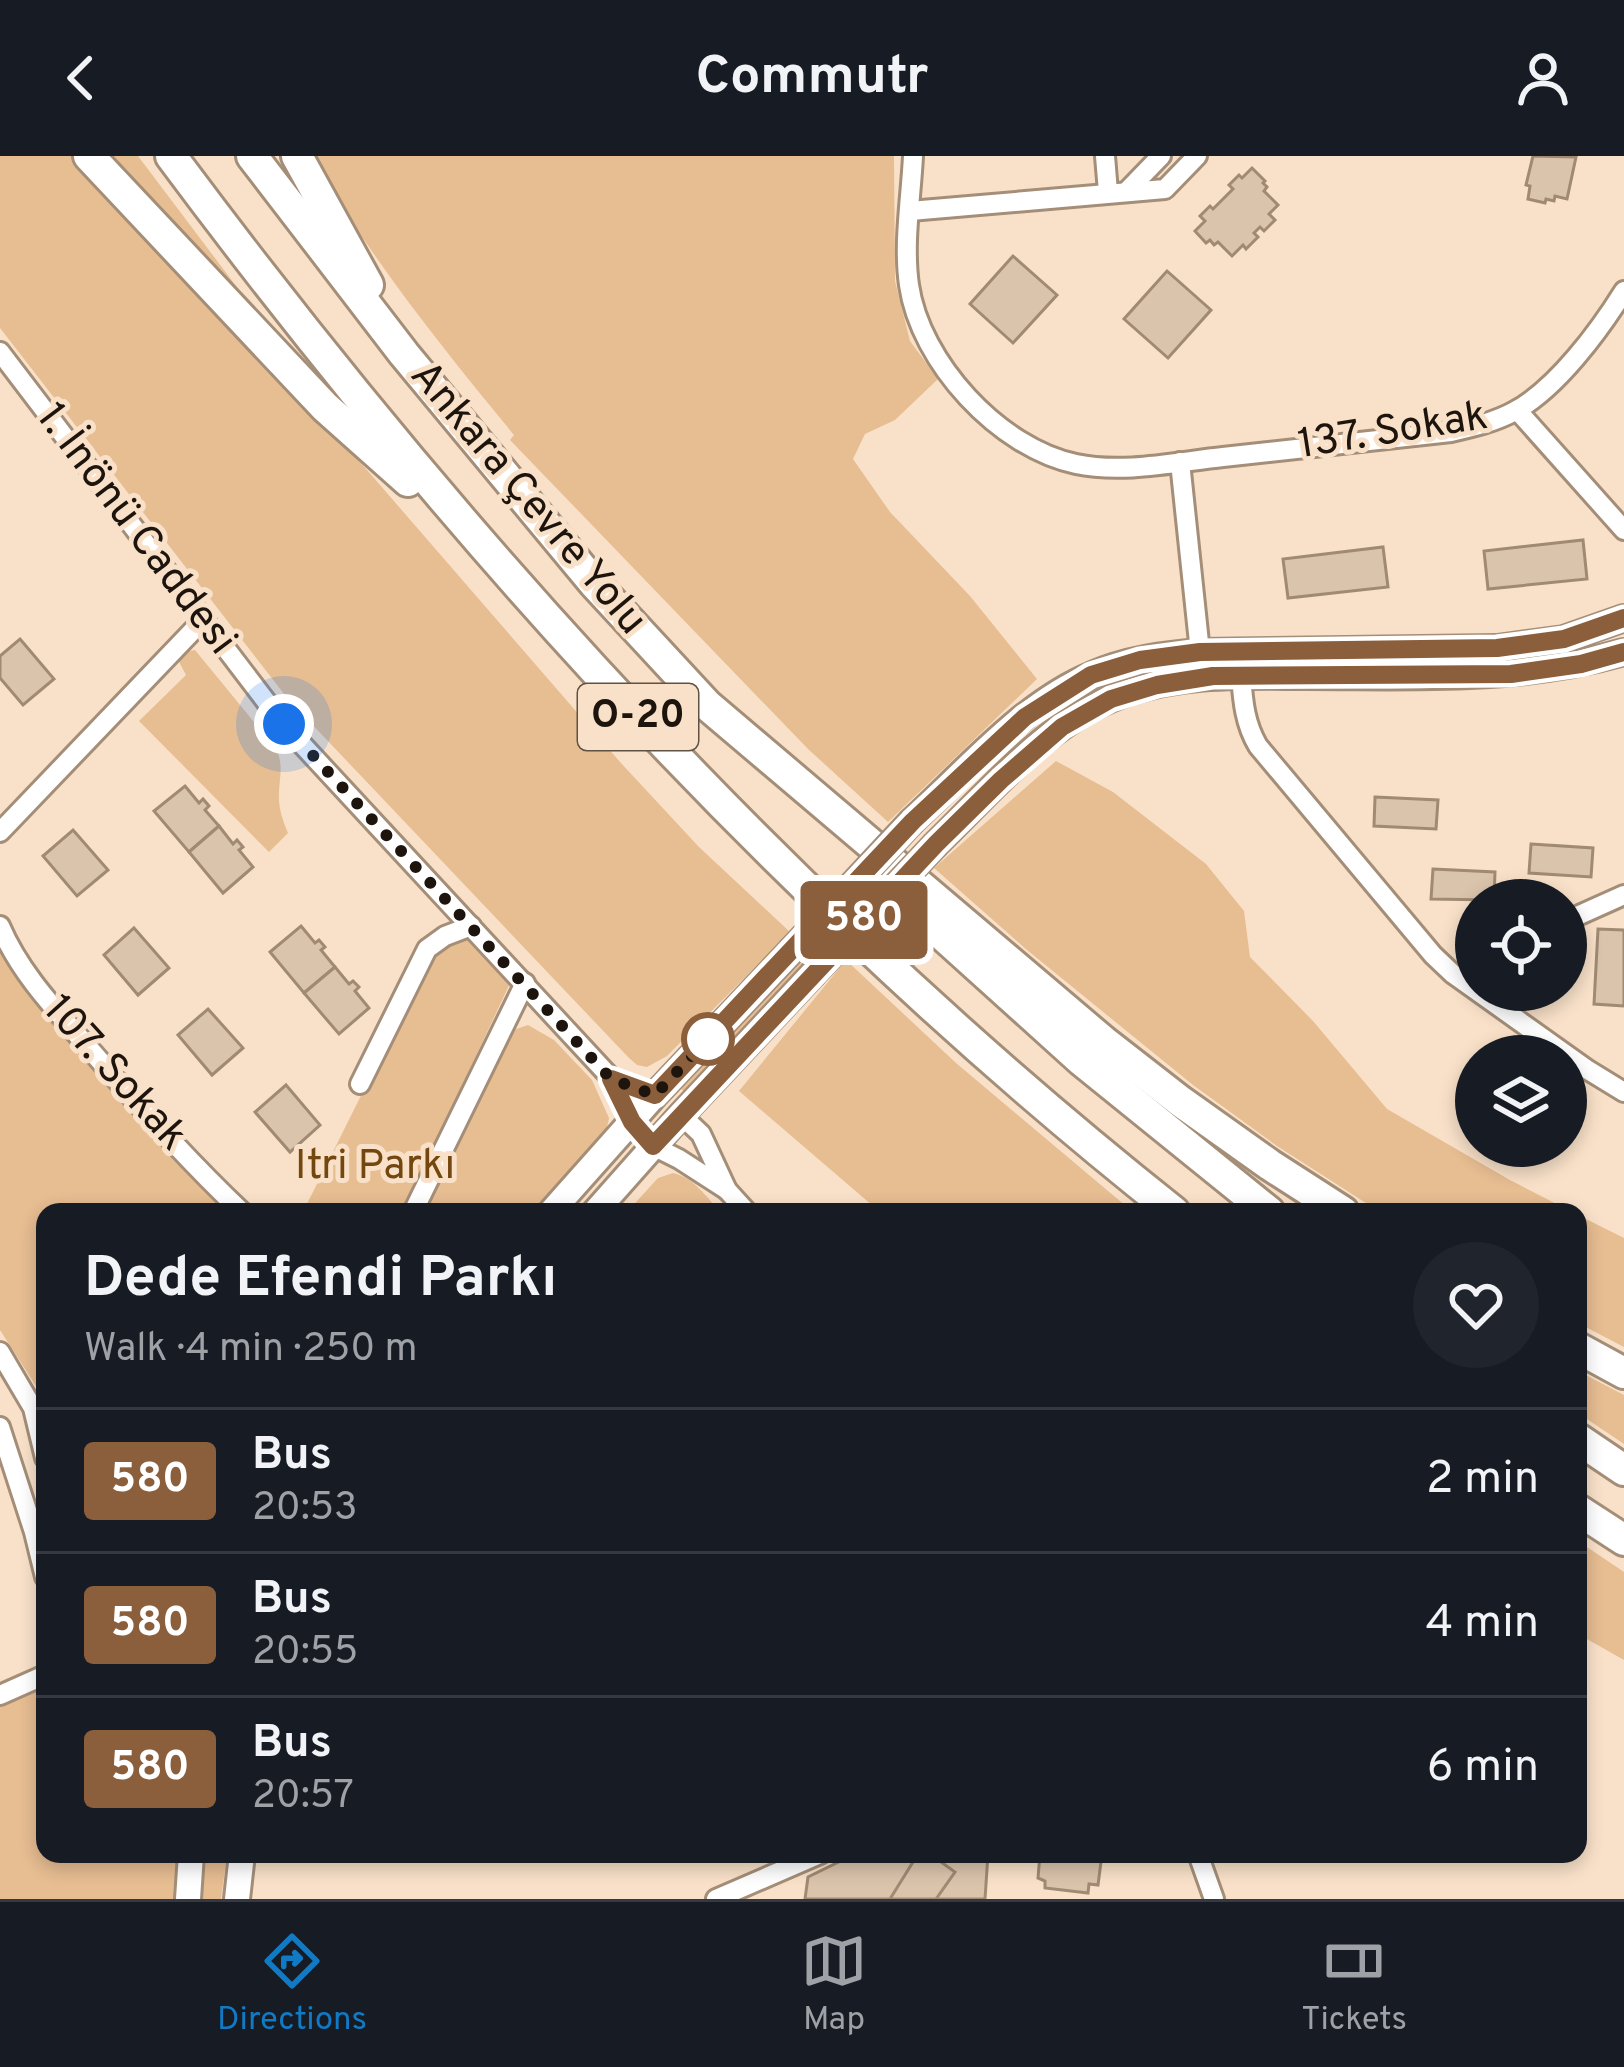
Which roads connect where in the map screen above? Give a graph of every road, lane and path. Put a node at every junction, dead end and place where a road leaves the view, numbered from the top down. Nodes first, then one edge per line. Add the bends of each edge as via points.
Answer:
1 (88, 156) edge
2 (171, 156) edge
3 (252, 156) edge
4 (296, 156) edge
5 (913, 156) edge
6 (1105, 156) edge
7 (1161, 156) edge
8 (1197, 156) edge
9 (1117, 191) junction
10 (910, 211) junction
11 (1622, 299) edge
12 (0, 352) edge
13 (404, 354) junction
14 (1517, 410) junction
15 (1180, 462) junction
16 (1624, 530) edge
17 (496, 561) junction
18 (1624, 618) edge
19 (203, 620) junction
20 (1200, 652) junction
21 (1624, 652) edge
22 (1241, 676) junction
23 (707, 705) junction
24 (0, 832) edge
25 (1624, 895) edge
26 (1587, 912) edge
27 (0, 926) edge
28 (471, 926) junction
29 (1453, 974) joint
30 (525, 982) junction
31 (611, 1079) junction
32 (360, 1084) dead end
33 (1624, 1092) edge
34 (655, 1095) junction
35 (681, 1114) junction
36 (632, 1122) junction
37 (653, 1146) junction
38 (727, 1190) junction
39 (233, 1203) edge
40 (417, 1203) edge
41 (559, 1203) edge
42 (603, 1203) edge
43 (739, 1203) edge
44 (1163, 1203) edge
45 (1257, 1203) edge
46 (1329, 1203) edge
47 (0, 1352) edge
48 (1587, 1353) edge
49 (1624, 1373) edge
50 (36, 1420) edge
51 (0, 1427) edge
52 (1587, 1445) edge
53 (1624, 1470) edge
54 (1587, 1516) edge
55 (36, 1521) edge
56 (1624, 1540) edge
57 (36, 1679) edge
58 (0, 1695) edge
59 (190, 1863) edge
60 (241, 1863) edge
61 (799, 1863) edge
62 (1201, 1863) edge
63 (188, 1899) edge
64 (237, 1899) edge
65 (716, 1899) edge
66 (1214, 1899) edge

1 - 17 highway via 325,406
2 - 17 highway, Ankara Çevre Yolu / O-20
3 - 13 highway, Ankara Çevre Yolu / O-20
4 - 13 highway
5 - 10 street, 137. Sokak
6 - 9 street
7 - 9 street
8 - 9 street via 1165,189
9 - 10 street
10 - 15 street, 137. Sokak via 914,310 933,352 976,404 1054,458 1094,466
11 - 14 street, 137. Sokak
12 - 19 street, 1. İnönü Caddesi
13 - 23 highway, Ankara Çevre Yolu / O-20
14 - 15 street, 137. Sokak via 1451,432
14 - 16 street
15 - 20 street
17 - 44 highway, Ankara Çevre Yolu / O-20 via 784,868
18 - 20 main road via 1564,639 1497,648
19 - 24 street
19 - 28 street, 1. İnönü Caddesi via 297,740
20 - 34 main road, bridge via 1091,675 1025,717 913,821
21 - 22 main road via 1511,674
22 - 29 street via 1258,746
22 - 35 main road, bridge via 1111,699 1040,744
23 - 45 highway via 950,944
23 - 46 highway, Ankara Çevre Yolu / O-20 via 1102,1041
25 - 26 street
27 - 39 street, 107. Sokak via 35,986
28 - 30 street, 1. İnönü Caddesi
28 - 32 street via 427,949
29 - 33 street
30 - 31 street, 1. İnönü Caddesi
30 - 40 street
31 - 34 street, 1. İnönü Caddesi
31 - 36 street, 1. İnönü Caddesi
34 - 35 main road
34 - 36 main road
35 - 37 main road
35 - 38 street via 701,1134
36 - 37 main road
36 - 41 main road
37 - 38 street
37 - 42 main road
38 - 43 street
47 - 50 street
48 - 49 highway
51 - 55 street
52 - 53 highway
54 - 56 highway
57 - 58 street
59 - 63 main road
60 - 64 main road
61 - 65 street
62 - 66 street

